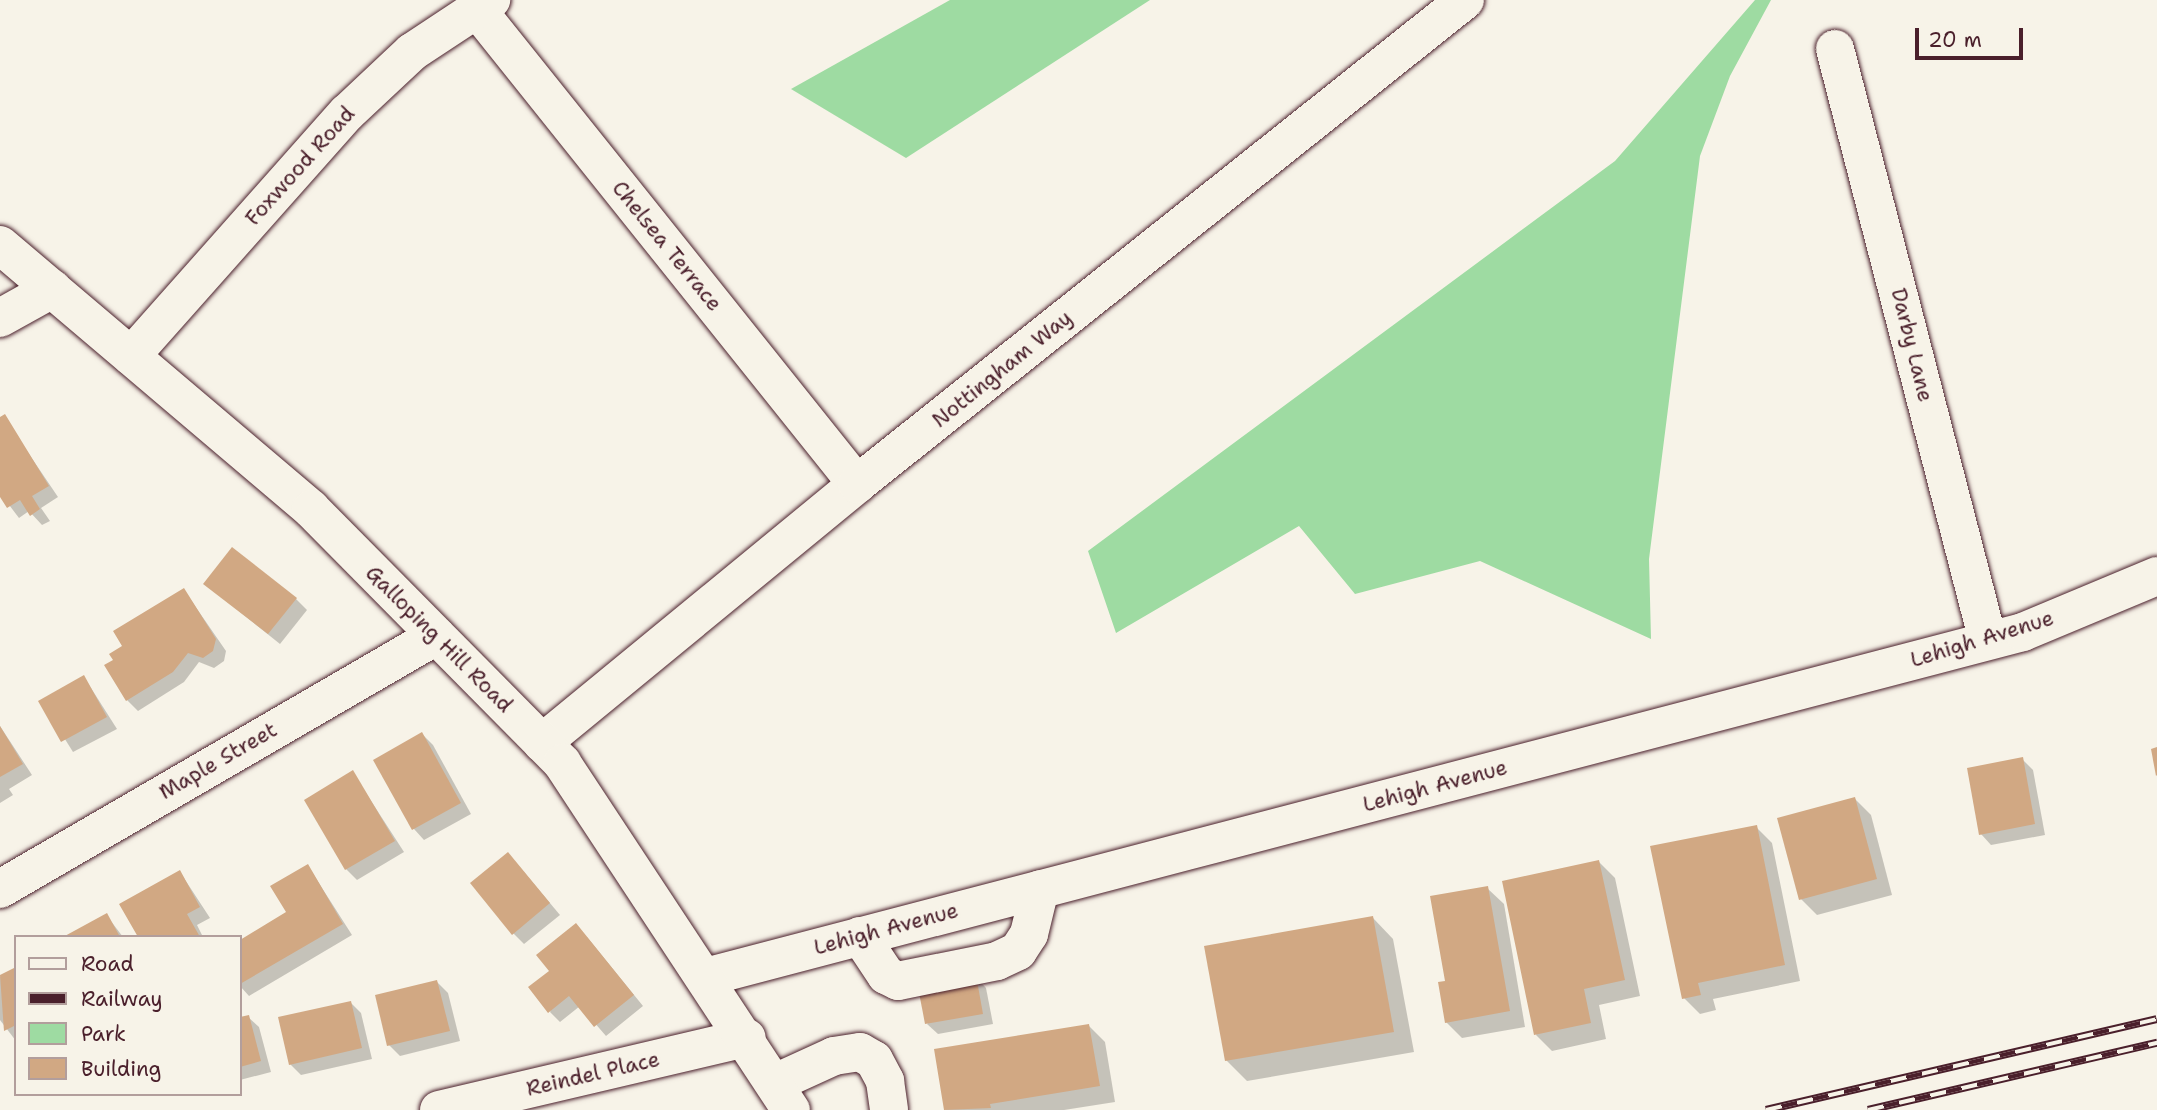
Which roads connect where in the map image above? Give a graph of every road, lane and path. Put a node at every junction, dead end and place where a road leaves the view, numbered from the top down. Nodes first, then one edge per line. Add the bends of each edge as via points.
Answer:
1 (1465, 0) edge
2 (483, 4) edge
3 (1835, 49) dead end
4 (0, 245) edge
5 (52, 289) junction
6 (0, 318) edge
7 (131, 356) junction
8 (857, 484) junction
9 (2157, 576) edge
10 (436, 636) junction
11 (1988, 641) junction
12 (542, 743) junction
13 (0, 889) edge
14 (1040, 889) junction
15 (860, 936) junction
16 (706, 976) junction
17 (747, 1038) junction
18 (783, 1097) edge
19 (439, 1110) edge
20 (889, 1110) edge

1 - 8 street, Nottingham Way
2 - 7 street, Foxwood Road via 412,52 347,113
2 - 8 street, Chelsea Terrace
3 - 11 street, Darby Lane
4 - 5 street, Galloping Hill Road
5 - 6 street
5 - 7 street, Galloping Hill Road
7 - 10 street, Galloping Hill Road via 311,509
8 - 12 street, Nottingham Way
9 - 11 street, Lehigh Avenue via 2022,632
10 - 12 street, Galloping Hill Road
10 - 13 street, Maple Street
11 - 14 street, Lehigh Avenue
12 - 16 street, Galloping Hill Road via 562,763
14 - 15 street, Lehigh Avenue
14 - 15 street via 1029,934 1018,951 997,961 898,981 878,965
15 - 16 street, Lehigh Avenue
16 - 17 street, Galloping Hill Road
17 - 18 street, Galloping Hill Road
17 - 19 street, Reindel Place
18 - 20 street via 834,1056 860,1052 874,1060 885,1081

